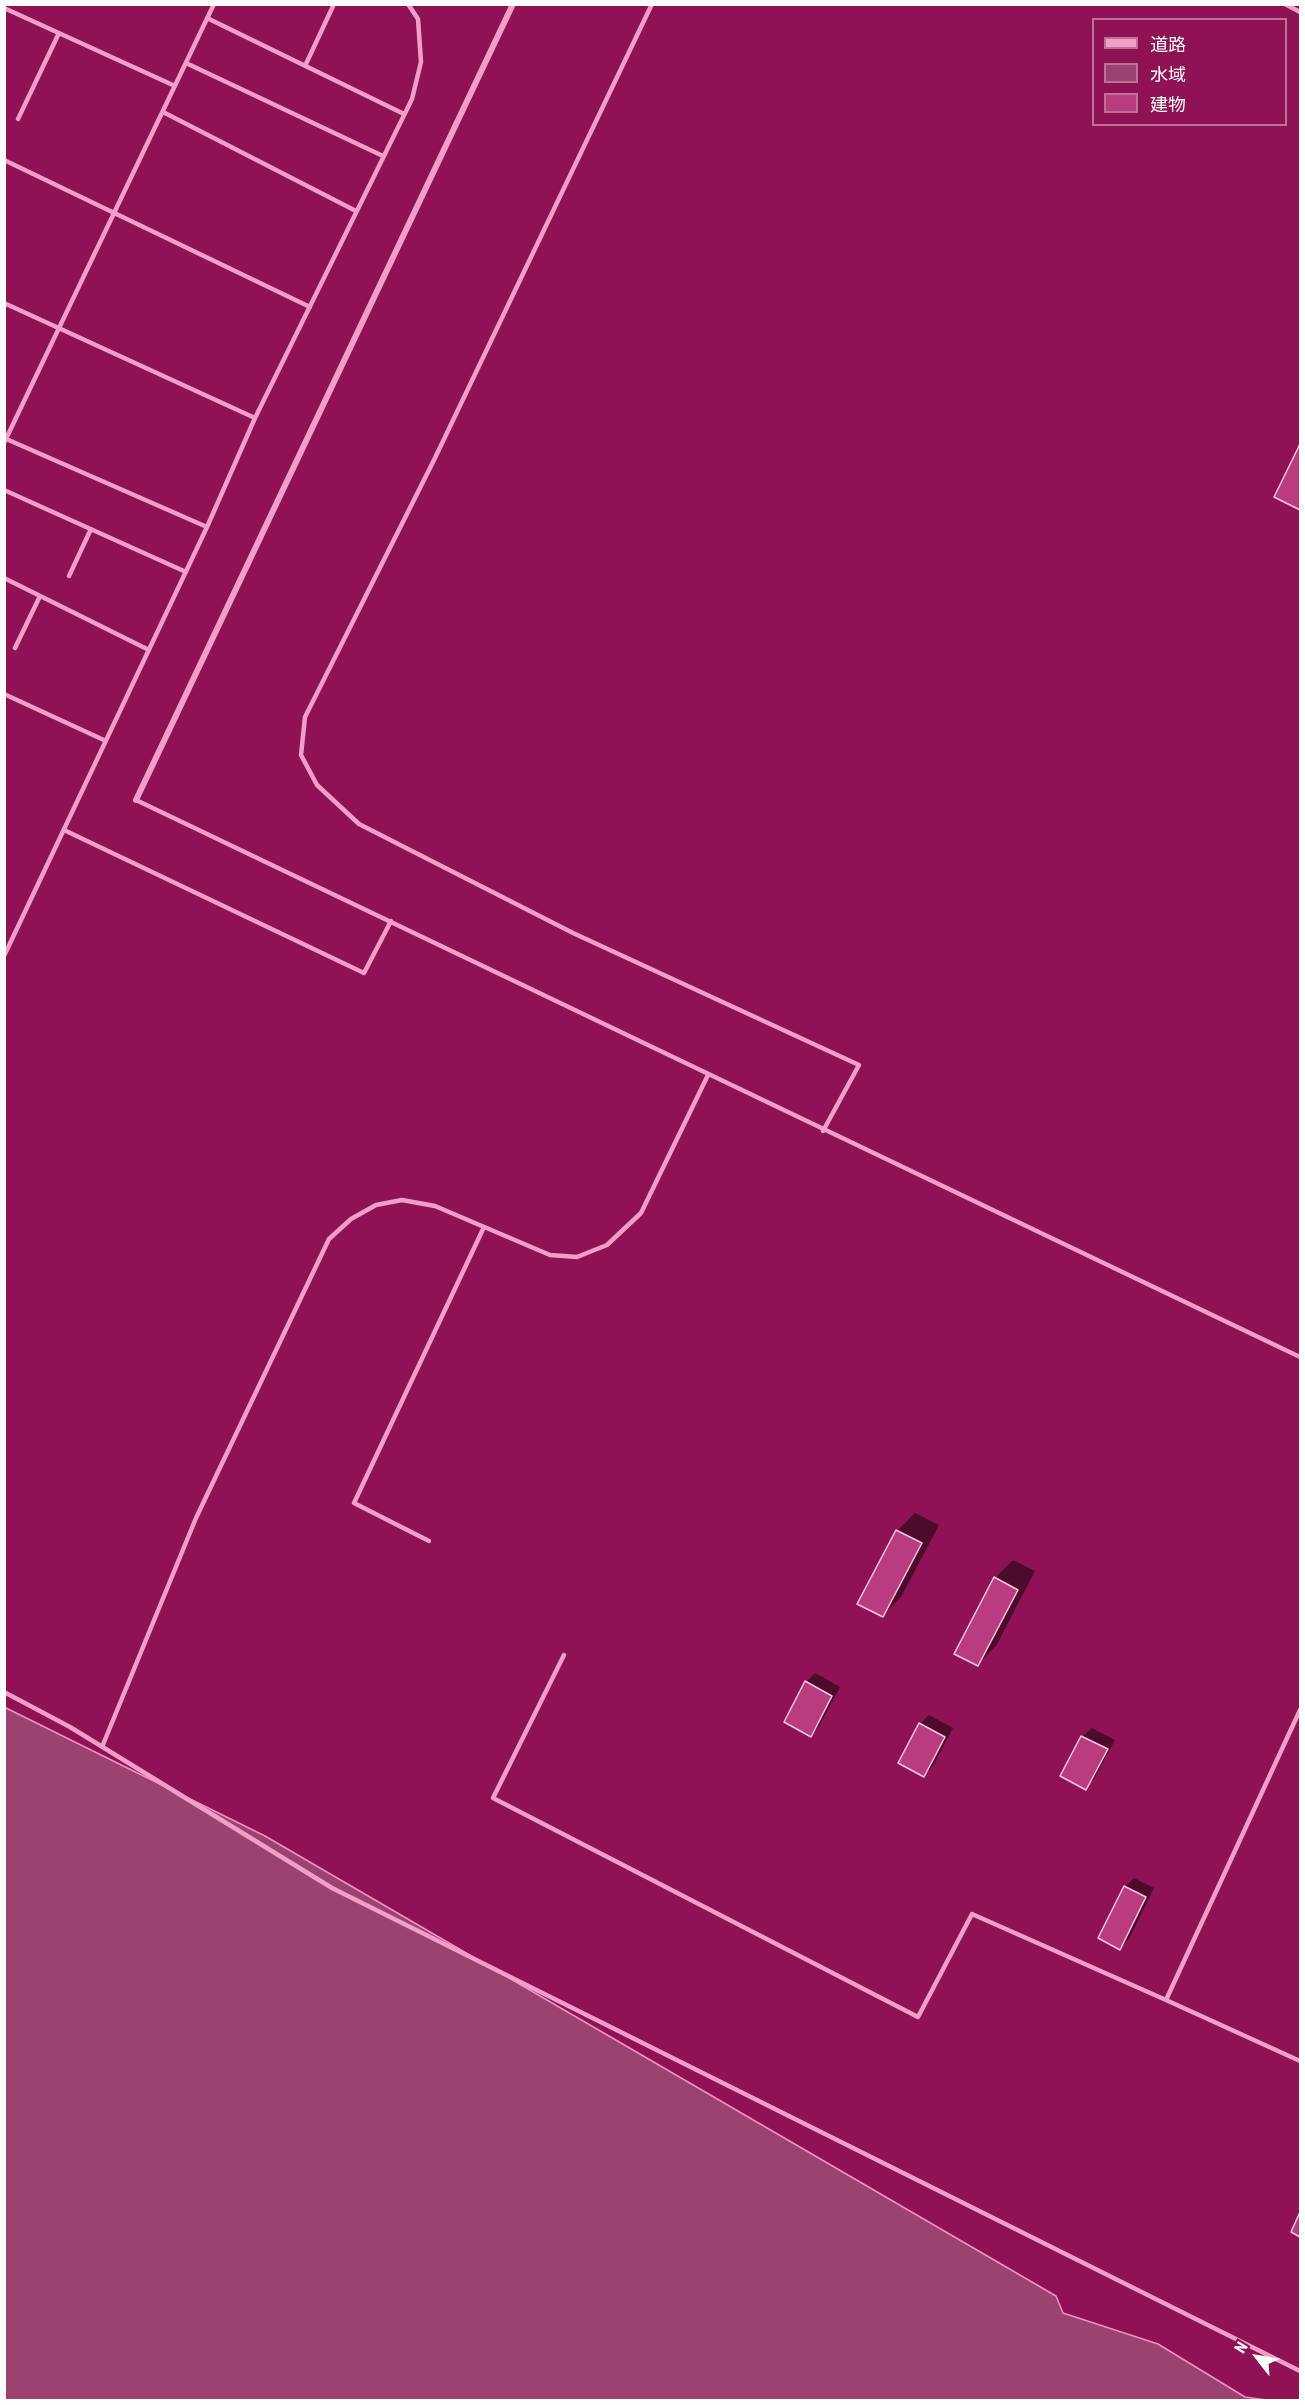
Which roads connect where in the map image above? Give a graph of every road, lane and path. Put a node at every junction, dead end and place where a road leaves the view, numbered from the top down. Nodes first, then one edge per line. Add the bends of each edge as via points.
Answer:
1 (214, 4) edge
2 (334, 4) edge
3 (408, 4) edge
4 (513, 4) edge
5 (652, 4) edge
6 (1285, 4) edge
7 (4, 8) edge
8 (1300, 12) edge
9 (207, 18) junction
10 (59, 33) junction
11 (186, 63) junction
12 (305, 66) junction
13 (175, 86) junction
14 (163, 112) junction
15 (404, 114) junction
16 (18, 119) dead end
17 (383, 156) junction
18 (4, 160) edge
19 (356, 212) junction
20 (115, 213) junction
21 (4, 303) edge
22 (310, 307) junction
23 (59, 329) junction
24 (255, 418) junction
25 (5, 440) edge
26 (4, 490) edge
27 (207, 527) junction
28 (91, 529) junction
29 (186, 572) junction
30 (69, 576) dead end
31 (4, 578) edge
32 (40, 596) junction
33 (15, 648) dead end
34 (149, 650) junction
35 (4, 694) edge
36 (106, 741) junction
37 (136, 800) joint
38 (64, 830) junction
39 (391, 921) junction
40 (4, 956) edge
41 (708, 1075) junction
42 (823, 1131) junction
43 (484, 1227) junction
44 (1300, 1357) edge
45 (429, 1541) dead end
46 (564, 1656) dead end
47 (4, 1692) edge
48 (1300, 1710) edge
49 (102, 1747) junction
50 (1166, 2000) junction
51 (1300, 2061) edge
52 (1300, 2371) edge

1 - 9 lane
2 - 12 lane
3 - 15 lane via 418,19 421,62
4 - 37 street
5 - 42 lane via 434,460 305,717 301,755 317,784 359,824 573,933 859,1065
6 - 8 lane
7 - 10 lane
9 - 11 lane
9 - 12 lane
10 - 13 lane
10 - 16 lane
11 - 13 lane
11 - 17 lane
12 - 15 lane
13 - 14 lane
14 - 19 lane
14 - 20 lane
15 - 17 lane
17 - 19 lane
18 - 20 lane
19 - 22 lane
20 - 22 lane
20 - 23 lane
21 - 23 lane
22 - 24 lane
23 - 24 lane
23 - 25 lane
24 - 27 lane
25 - 27 lane
26 - 28 lane
27 - 29 lane
28 - 29 lane
28 - 30 lane
29 - 34 lane
31 - 32 lane
32 - 33 lane
32 - 34 lane
34 - 36 lane
35 - 36 lane
36 - 38 lane
37 - 39 lane
38 - 39 lane via 364,973
38 - 40 lane
39 - 41 lane
41 - 42 lane
41 - 43 lane via 641,1214 608,1245 577,1257 550,1255
42 - 44 lane
43 - 45 lane via 354,1503
43 - 49 lane via 435,1206 402,1200 376,1205 351,1219 329,1239 196,1518
46 - 50 lane via 493,1798 918,2017 972,1914
47 - 49 lane
48 - 50 lane
49 - 52 lane via 332,1888
50 - 51 lane

